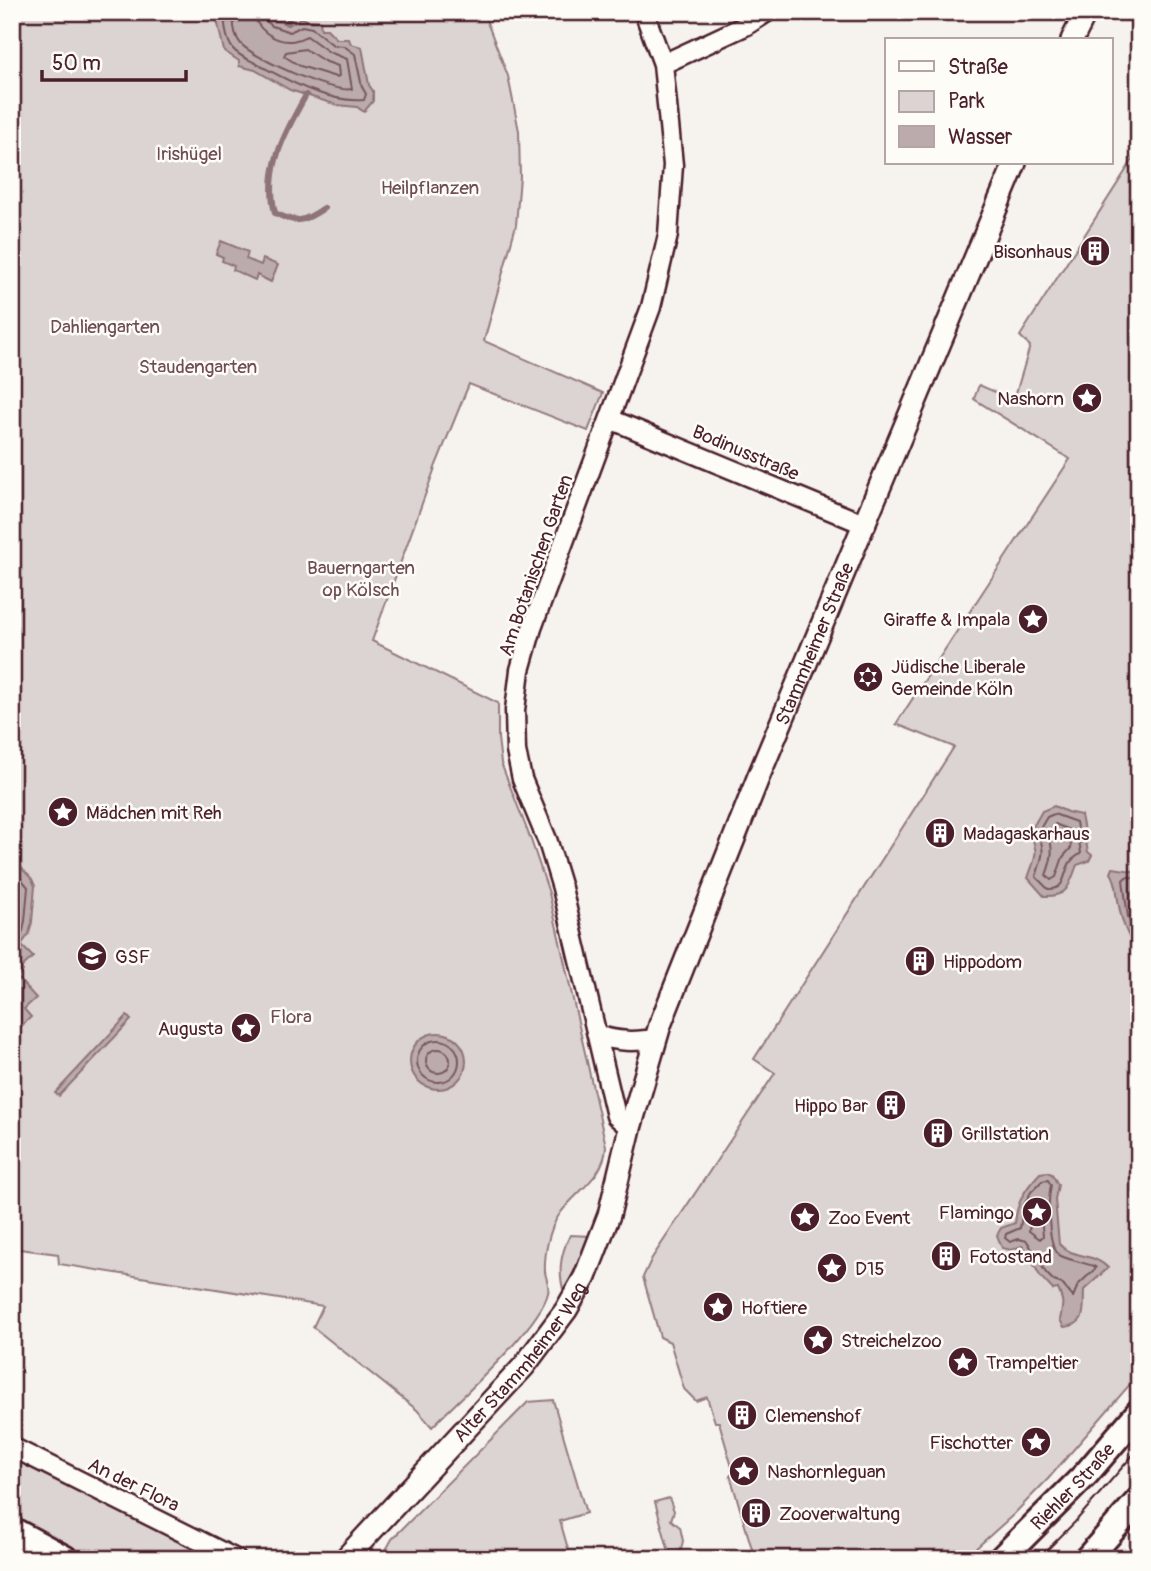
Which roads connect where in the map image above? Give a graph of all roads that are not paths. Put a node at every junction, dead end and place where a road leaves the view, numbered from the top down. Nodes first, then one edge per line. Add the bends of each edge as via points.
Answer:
1 (644, 12) edge
2 (767, 12) edge
3 (1086, 12) edge
4 (1073, 38) edge
5 (663, 64) junction
6 (1015, 164) edge
7 (610, 419) junction
8 (866, 525) junction
9 (597, 1035) junction
10 (656, 1039) junction
11 (630, 1128) junction
12 (1139, 1412) edge
13 (12, 1447) edge
14 (1139, 1500) edge
15 (12, 1531) edge
16 (64, 1559) edge
17 (236, 1559) edge
18 (345, 1559) edge
19 (1001, 1559) edge
20 (1087, 1559) edge

1 - 5 street, Am Botanischen Garten
2 - 5 street
3 - 4 street
5 - 7 street, Am Botanischen Garten via 673,165 668,235 651,307
6 - 8 street, Stammheimer Straße
7 - 8 street, Bodinusstraße
7 - 9 street, Am Botanischen Garten via 532,628 515,710 522,779 562,888
8 - 10 street, Stammheimer Straße
9 - 10 street via 616,1041
9 - 11 street, Am Botanischen Garten via 616,1116
10 - 11 street, Stammheimer Straße
11 - 18 street, Alter Stammheimer Weg via 603,1234 566,1311 524,1366
12 - 19 main road, Riehler Straße via 1086,1474
13 - 17 street, An der Flora
14 - 20 main road
15 - 16 main road

